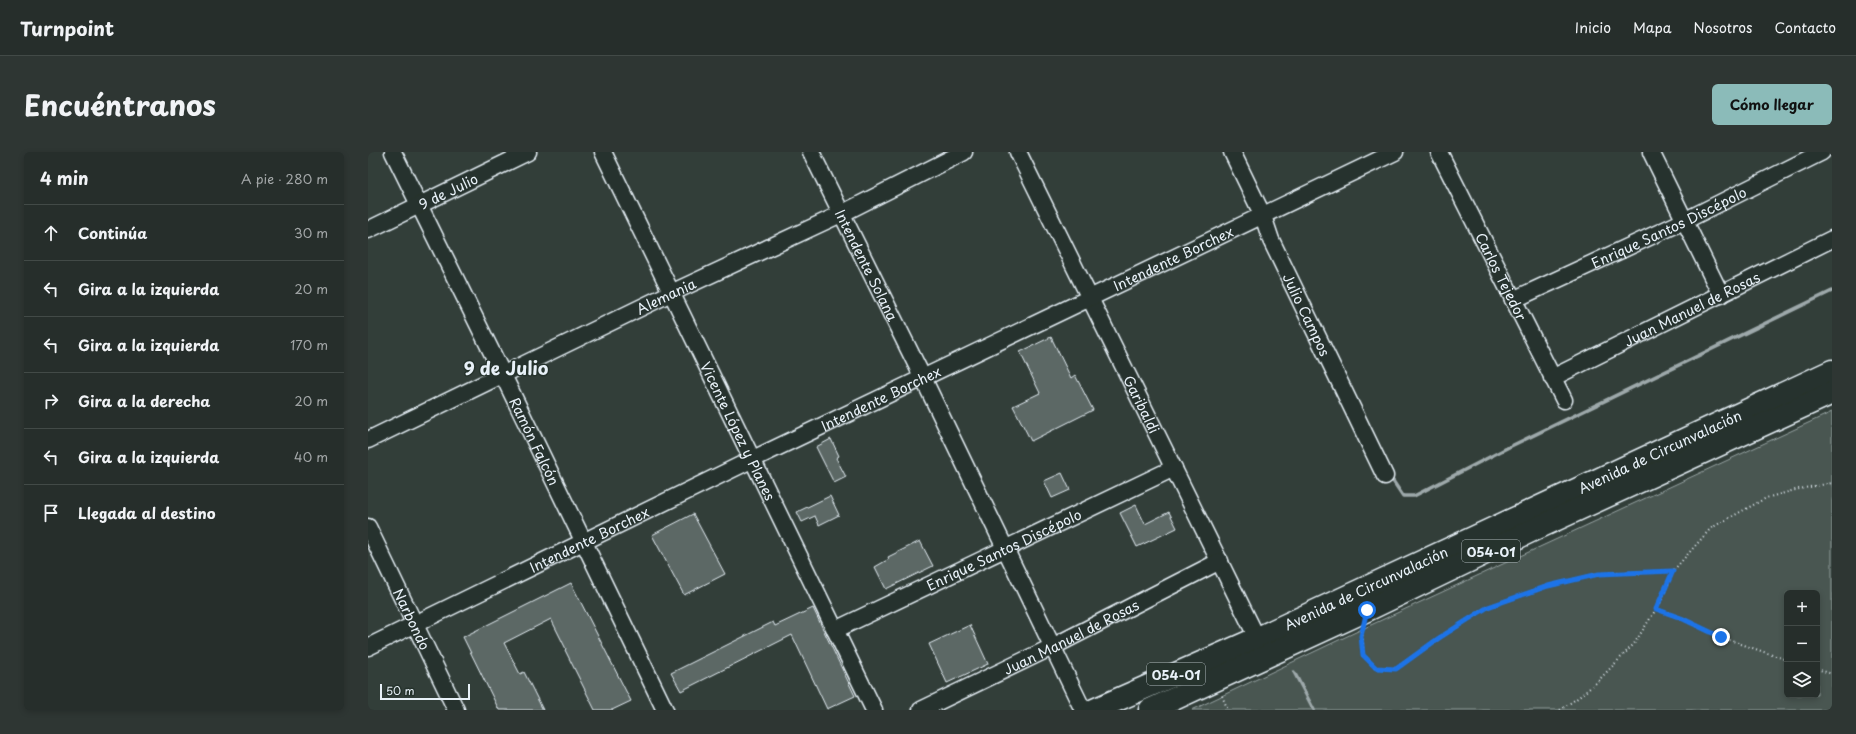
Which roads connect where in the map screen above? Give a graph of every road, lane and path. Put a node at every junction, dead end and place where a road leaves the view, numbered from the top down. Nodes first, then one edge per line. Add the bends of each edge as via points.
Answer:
1 (393, 152) edge
2 (528, 152) edge
3 (603, 152) edge
4 (811, 152) edge
5 (964, 152) edge
6 (1018, 152) edge
7 (1232, 152) edge
8 (1395, 152) edge
9 (1439, 152) edge
10 (1651, 152) edge
11 (1822, 152) edge
12 (419, 205) junction
13 (841, 214) junction
14 (1263, 216) junction
15 (1684, 221) junction
16 (368, 230) edge
17 (1832, 240) edge
18 (671, 293) junction
19 (1721, 295) junction
20 (1090, 298) junction
21 (1513, 300) junction
22 (1832, 371) edge
23 (504, 375) junction
24 (923, 378) junction
25 (1552, 378) junction
26 (1832, 393) edge
27 (1564, 400) dead end
28 (368, 440) edge
29 (751, 460) junction
30 (1174, 468) junction
31 (1385, 476) dead end
32 (1832, 483) edge
33 (368, 527) edge
34 (584, 542) junction
35 (1004, 549) junction
36 (1220, 561) junction
37 (1673, 571) junction
38 (1656, 609) junction
39 (1367, 610) junction
40 (415, 624) junction
41 (835, 630) junction
42 (368, 647) edge
43 (1052, 647) junction
44 (1262, 647) junction
45 (1784, 659) edge
46 (1820, 670) edge
47 (1832, 674) edge
48 (1220, 692) dead end
49 (456, 710) edge
50 (664, 710) edge
51 (874, 710) edge
52 (921, 710) edge
53 (1083, 710) edge
54 (1094, 710) edge
55 (1150, 710) edge
56 (1228, 710) edge
57 (1560, 710) edge

1 - 12 street, Ramón Falcón
2 - 12 street, 9 de Julio
3 - 18 street, Vicente López y Planes
4 - 13 street, Intendente Solana
5 - 13 street, Alemania
6 - 20 street, Garibaldi
7 - 14 street, Julio Campos
8 - 14 street, Intendente Borchex
9 - 21 street, Carlos Tejedor
10 - 15 street
11 - 15 street, Enrique Santos Discépolo
12 - 16 street, 9 de Julio
12 - 23 street, Ramón Falcón
13 - 18 street, Alemania
13 - 24 street, Intendente Solana
14 - 20 street, Intendente Borchex
14 - 31 street, Julio Campos via 1271,240
15 - 19 street
15 - 21 street, Enrique Santos Discépolo
17 - 19 street, Juan Manuel de Rosas
18 - 23 street, Alemania
18 - 29 street, Vicente López y Planes
19 - 25 street, Juan Manuel de Rosas
20 - 24 street, Intendente Borchex
20 - 30 street, Garibaldi
21 - 25 street, Carlos Tejedor
22 - 44 highway, Avenida de Circunvalación / 054-01
23 - 28 street, Alemania
23 - 34 street, Ramón Falcón
24 - 29 street, Intendente Borchex
24 - 35 street, Intendente Solana
25 - 27 street, Carlos Tejedor
26 - 39 highway, Avenida de Circunvalación / 054-01 via 1542,526
29 - 34 street, Intendente Borchex
29 - 41 street, Vicente López y Planes
30 - 35 street, Enrique Santos Discépolo
30 - 36 street, Garibaldi
32 - 37 path via 1766,498 1711,528
33 - 40 street, Narbondo
34 - 40 street, Intendente Borchex
34 - 50 street, Ramón Falcón
35 - 41 street, Enrique Santos Discépolo
35 - 43 street, Intendente Solana
36 - 43 street, Juan Manuel de Rosas
36 - 44 street, Garibaldi
37 - 38 path
37 - 39 path via 1599,574 1548,586 1488,607 1396,669 1376,668 1363,655 1361,636
38 - 45 path via 1721,637
38 - 57 path via 1634,644 1615,664 1579,697
39 - 44 highway, Avenida de Circunvalación / 054-01
40 - 42 street, Intendente Borchex
40 - 49 street, Narbondo
41 - 51 street, Vicente López y Planes
43 - 52 street, Juan Manuel de Rosas
43 - 53 street, Intendente Solana
44 - 54 highway, Avenida de Circunvalación / 054-01
44 - 55 highway, Avenida de Circunvalación / 054-01
46 - 47 path
48 - 56 path

